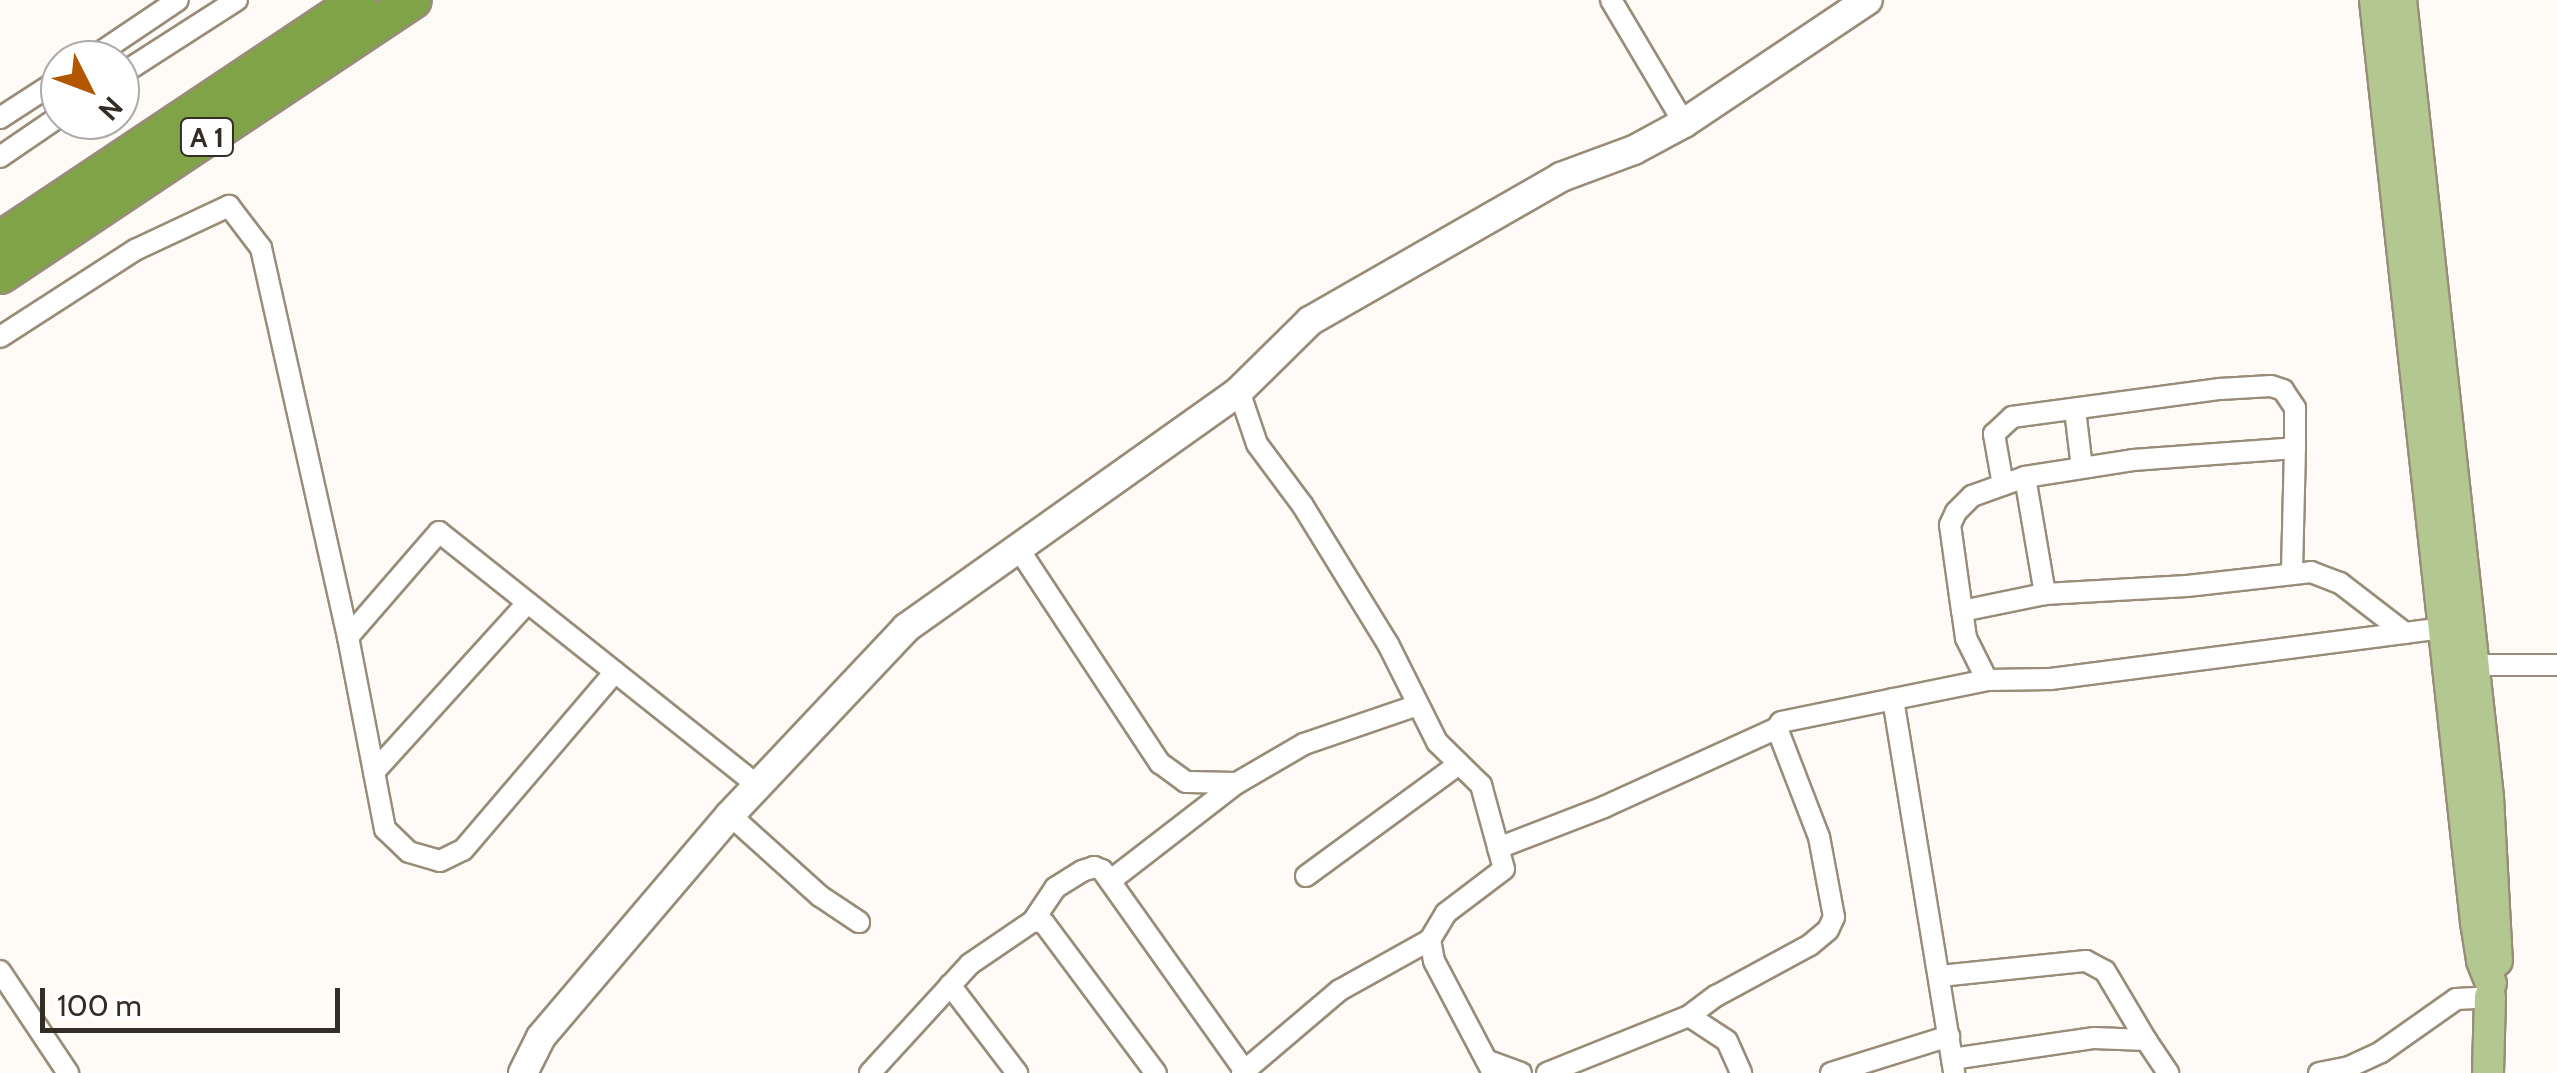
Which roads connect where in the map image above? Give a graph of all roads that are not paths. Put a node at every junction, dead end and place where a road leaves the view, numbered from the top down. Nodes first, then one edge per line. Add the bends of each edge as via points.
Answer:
1 (178, 0) edge
2 (237, 0) edge
3 (358, 0) edge
4 (413, 0) edge
5 (1611, 0) edge
6 (1868, 0) edge
7 (2375, 0) edge
8 (2401, 0) edge
9 (119, 40) edge
10 (140, 62) edge
11 (40, 92) edge
12 (0, 118) edge
13 (1684, 123) junction
14 (40, 129) edge
15 (0, 156) edge
16 (0, 238) edge
17 (0, 275) edge
18 (0, 336) edge
19 (1239, 391) junction
20 (2075, 410) junction
21 (2294, 448) junction
22 (2082, 468) junction
23 (2024, 476) junction
24 (2004, 484) junction
25 (1018, 548) junction
26 (2292, 572) junction
27 (2045, 594) junction
28 (527, 602) junction
29 (1962, 612) junction
30 (2446, 628) junction
31 (2405, 632) junction
32 (348, 637) junction
33 (2475, 664) junction
34 (2557, 665) edge
35 (615, 672) junction
36 (1987, 680) junction
37 (1893, 700) junction
38 (1418, 705) junction
39 (1777, 728) junction
40 (1459, 764) junction
41 (374, 772) junction
42 (1237, 782) junction
43 (758, 786) junction
44 (730, 815) junction
45 (1498, 848) junction
46 (1306, 876) dead end
47 (1110, 881) junction
48 (1033, 921) junction
49 (859, 922) dead end
50 (1430, 940) junction
51 (0, 971) edge
52 (1940, 976) junction
53 (950, 985) junction
54 (2491, 990) junction
55 (1689, 1016) junction
56 (1949, 1036) junction
57 (2146, 1040) junction
58 (1953, 1066) edge
59 (1491, 1067) edge
60 (1245, 1072) edge
61 (68, 1073) edge
62 (523, 1073) edge
63 (870, 1073) edge
64 (1017, 1073) edge
65 (1156, 1073) edge
66 (1521, 1073) edge
67 (1548, 1073) edge
68 (1741, 1073) edge
69 (1831, 1073) edge
70 (2168, 1073) edge
71 (2319, 1073) edge
72 (2488, 1073) edge

1 - 9 street
2 - 10 street
3 - 16 highway, A 1
4 - 17 highway, A 1
5 - 13 street
6 - 13 street
7 - 30 main road
8 - 33 main road
11 - 12 street
13 - 19 street via 1561,177 1310,321
14 - 15 street
18 - 32 street via 135,250 230,206 261,248
19 - 25 street
19 - 38 street via 1257,444 1304,506
20 - 21 street via 2271,386 2283,390 2294,408
20 - 22 street
20 - 24 street via 2001,423 1994,434
21 - 22 street
21 - 26 street
22 - 23 street
23 - 24 street
23 - 27 street
24 - 29 street via 1972,496 1950,525
25 - 42 street via 1160,763 1186,782
25 - 43 street via 906,628
26 - 27 street
26 - 31 street via 2340,583
27 - 29 street
28 - 32 street via 439,532
28 - 35 street
28 - 41 street
29 - 36 street via 1966,638
30 - 31 street
30 - 54 main road via 2476,922
31 - 36 street via 2051,679
32 - 41 street
33 - 34 street
33 - 54 main road via 2497,902
35 - 41 street via 463,850 440,861 408,852 384,829
35 - 43 street
36 - 37 street
37 - 39 street via 1793,717
37 - 52 street
38 - 40 street via 1437,742
38 - 42 street via 1304,744
39 - 45 street
39 - 55 street via 1819,837 1834,917 1810,945
40 - 45 street via 1480,785
40 - 46 street
42 - 47 street
43 - 44 street
44 - 49 street
44 - 62 street via 541,1038
45 - 50 street via 1504,869 1446,913
47 - 48 street via 1094,867 1082,871 1055,888
47 - 60 street
48 - 53 street
48 - 65 street via 1044,923
50 - 59 street via 1434,960
50 - 60 street via 1340,990
51 - 61 street
52 - 56 street
52 - 57 street via 2086,960 2105,972
53 - 63 street
53 - 64 street
54 - 71 street via 2456,998 2350,1067
54 - 72 main road
55 - 67 street
55 - 68 street via 1727,1041
56 - 58 street
56 - 69 street
57 - 58 street via 2094,1038
57 - 70 street
59 - 66 street

